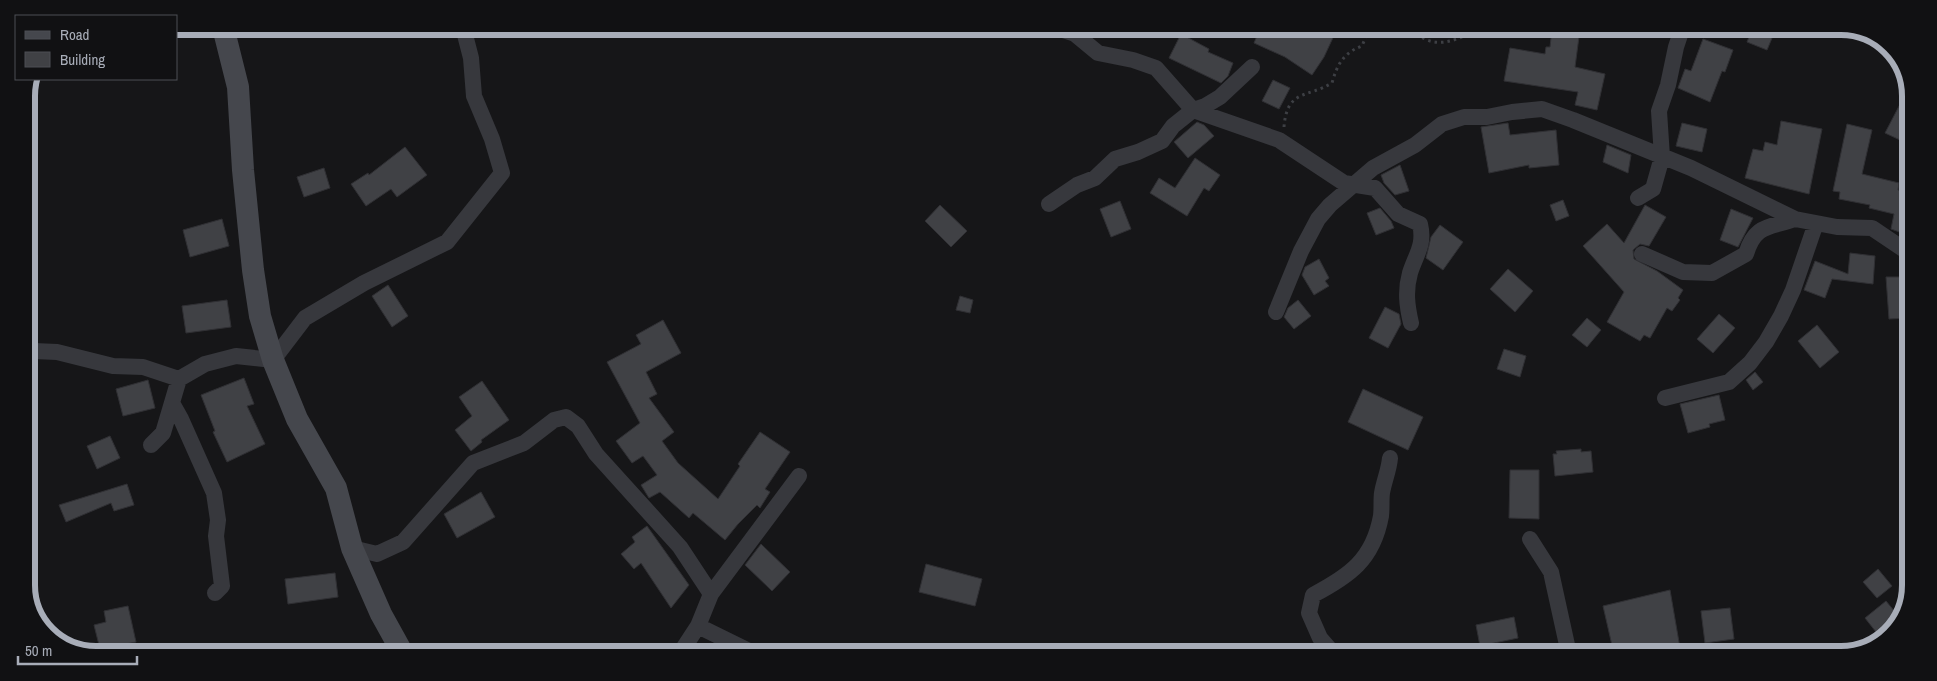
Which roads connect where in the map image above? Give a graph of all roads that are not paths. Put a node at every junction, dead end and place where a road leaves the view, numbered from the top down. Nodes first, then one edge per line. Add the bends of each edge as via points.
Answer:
1 (225, 35) edge
2 (465, 35) edge
3 (1077, 35) edge
4 (1680, 35) edge
5 (1252, 67) dead end
6 (1193, 110) junction
7 (1662, 157) junction
8 (1354, 186) junction
9 (1638, 198) dead end
10 (1049, 204) dead end
11 (1795, 218) junction
12 (1816, 223) junction
13 (1902, 248) edge
14 (1642, 254) dead end
15 (1276, 312) dead end
16 (1411, 323) dead end
17 (35, 351) edge
18 (273, 360) junction
19 (179, 379) junction
20 (1665, 398) dead end
21 (172, 403) junction
22 (151, 445) dead end
23 (1390, 458) dead end
24 (799, 476) dead end
25 (1530, 539) dead end
26 (352, 548) junction
27 (215, 593) dead end
28 (711, 594) junction
29 (698, 626) junction
30 (399, 646) edge
31 (685, 646) edge
32 (740, 646) edge
33 (1327, 646) edge
34 (1567, 646) edge

1 - 18 street via 238,87 253,270 260,316
2 - 18 street via 471,58 474,96 502,173 447,242 364,283 305,318
3 - 6 street via 1098,53 1156,68
4 - 7 street via 1659,111
5 - 6 street via 1220,97
6 - 8 street via 1283,143 1344,183
6 - 10 street via 1173,126 1162,141 1115,159 1095,178
7 - 8 street via 1542,110 1512,112 1464,117 1442,124 1415,145 1373,168
7 - 9 street via 1653,189
7 - 11 street
8 - 15 street via 1330,205 1318,220 1301,251
8 - 16 street via 1375,188 1398,214 1420,224 1423,236 1408,284 1406,304
11 - 12 street
11 - 14 street via 1761,229 1751,240 1746,254 1712,273 1683,272
12 - 13 street via 1872,228
12 - 20 street via 1781,316 1750,363 1729,382
17 - 19 street via 57,352 113,366 143,367
18 - 19 street via 236,356 206,364
18 - 26 street via 297,419 336,488
19 - 21 street
21 - 22 street via 162,433
21 - 27 street via 214,492 222,586
23 - 33 street via 1382,492 1381,516 1365,557 1348,575 1313,596 1309,613
24 - 28 street
25 - 34 street via 1551,572
26 - 28 street via 377,554 402,542 473,463 524,443 554,420 566,417 578,426 596,454 680,547
26 - 30 street
28 - 29 street
29 - 31 street
29 - 32 street

